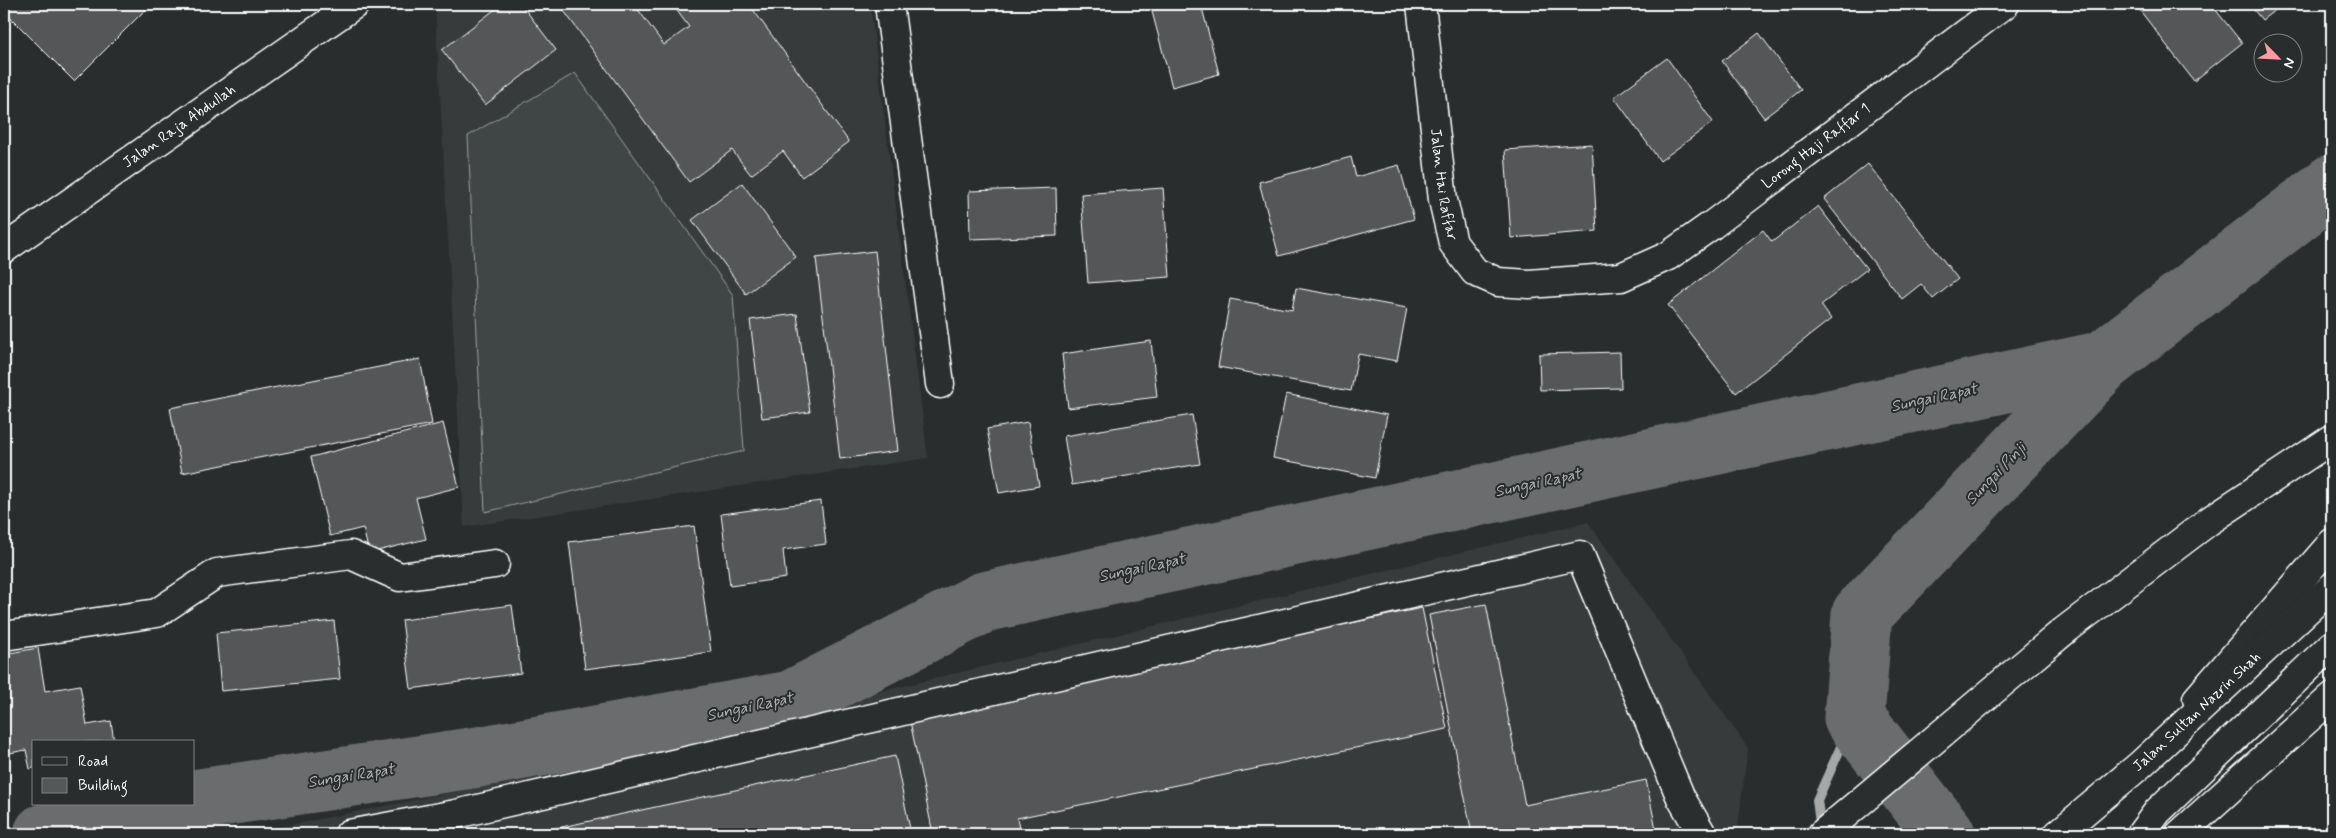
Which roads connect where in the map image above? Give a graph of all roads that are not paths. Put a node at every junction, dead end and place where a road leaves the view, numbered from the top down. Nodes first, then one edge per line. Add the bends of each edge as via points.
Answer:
1 (355, 4) edge
2 (889, 4) edge
3 (1421, 4) edge
4 (2005, 4) edge
5 (4, 249) edge
6 (1621, 277) joint
7 (940, 384) dead end
8 (2332, 439) edge
9 (2332, 543) edge
10 (494, 564) dead end
11 (2332, 587) edge
12 (4, 636) edge
13 (2332, 645) edge
14 (2328, 709) edge
15 (2140, 765) junction
16 (1682, 798) junction
17 (458, 824) edge
18 (2189, 832) edge
19 (2059, 833) edge
20 (349, 834) edge
21 (1682, 834) edge
22 (1702, 834) edge
23 (1822, 834) edge
24 (2141, 834) edge

1 - 5 main road, Jalan Raja Abdullah
2 - 7 main road
3 - 6 main road, Jalan Hai Raffar via 1443,200 1453,243 1475,272 1498,282 1529,284
4 - 6 main road, Lorong Haji Raffar 1 via 1712,225 1668,256
8 - 23 main road via 2209,521 2064,631
9 - 15 main road
10 - 12 main road via 400,577 352,554 217,573 157,613
11 - 15 main road, Jalan Sultan Nazrin Shah
13 - 24 main road via 2158,811
14 - 18 main road
15 - 19 main road, Jalan Sultan Nazrin Shah
16 - 17 main road via 1580,555
16 - 21 main road
16 - 22 main road
17 - 20 main road

